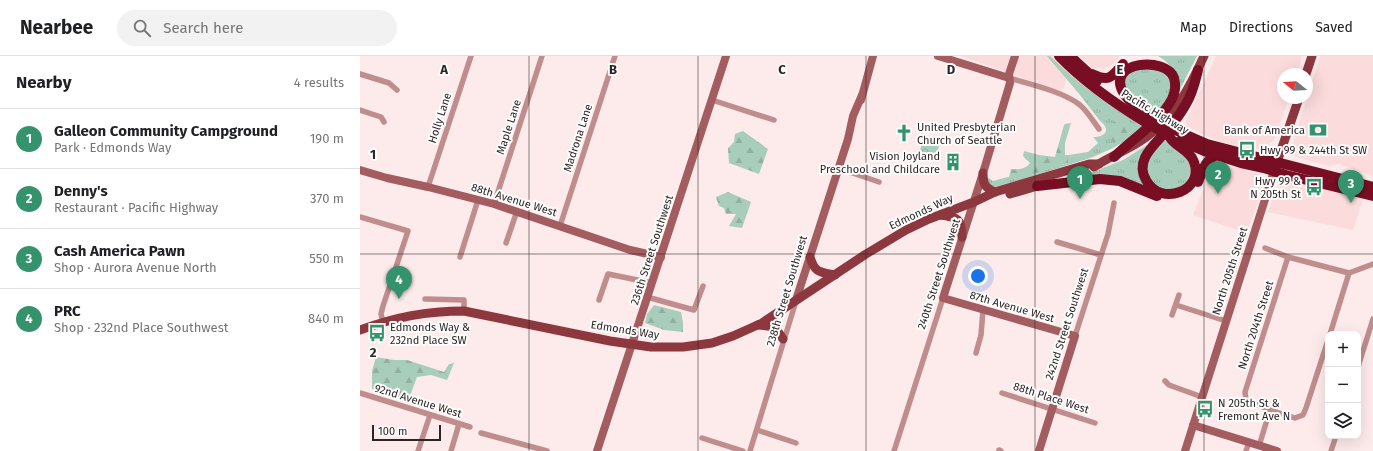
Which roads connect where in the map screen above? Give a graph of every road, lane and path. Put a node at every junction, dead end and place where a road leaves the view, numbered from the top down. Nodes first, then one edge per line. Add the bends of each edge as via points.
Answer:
1 (471, 56) edge
2 (542, 56) edge
3 (615, 56) edge
4 (726, 56) edge
5 (873, 56) edge
6 (938, 56) edge
7 (1015, 56) edge
8 (1059, 56) edge
9 (1070, 56) edge
10 (1204, 56) edge
11 (1312, 56) edge
12 (1130, 58) dead end
13 (1308, 68) edge
14 (1085, 70) junction
15 (1198, 70) junction
16 (360, 74) edge
17 (1009, 78) junction
18 (397, 90) dead end
19 (712, 100) junction
20 (1297, 104) edge
21 (360, 110) edge
22 (774, 120) dead end
23 (1147, 120) junction
24 (384, 122) dead end
25 (1099, 130) dead end
26 (1172, 133) junction
27 (1216, 155) junction
28 (1114, 157) junction
29 (1099, 164) junction
30 (1276, 167) junction
31 (838, 168) junction
32 (360, 170) edge
33 (983, 173) junction
34 (879, 182) dead end
35 (1037, 186) junction
36 (428, 187) junction
37 (1373, 187) edge
38 (995, 192) junction
39 (1373, 196) edge
40 (478, 200) junction
41 (974, 202) junction
42 (1114, 203) dead end
43 (494, 204) junction
44 (517, 211) junction
45 (939, 214) junction
46 (360, 217) edge
47 (560, 226) junction
48 (962, 237) junction
49 (1057, 242) dead end
50 (506, 244) dead end
51 (1265, 248) dead end
52 (1101, 255) junction
53 (460, 257) dead end
54 (810, 257) junction
55 (1288, 257) junction
56 (661, 258) junction
57 (1373, 264) edge
58 (1349, 273) junction
59 (835, 274) junction
60 (652, 283) junction
61 (703, 286) dead end
62 (1179, 295) dead end
63 (648, 297) junction
64 (943, 298) junction
65 (425, 299) dead end
66 (599, 300) dead end
67 (796, 300) junction
68 (1176, 305) junction
69 (983, 310) junction
70 (464, 311) junction
71 (1172, 315) dead end
72 (1373, 319) edge
73 (1226, 321) junction
74 (383, 322) junction
75 (758, 325) junction
76 (360, 330) edge
77 (1331, 331) edge
78 (1075, 336) junction
79 (784, 339) junction
80 (632, 345) junction
81 (1325, 349) edge
82 (976, 353) dead end
83 (1361, 357) edge
84 (1165, 381) dead end
85 (360, 393) edge
86 (1002, 393) dead end
87 (1202, 397) junction
88 (1052, 410) junction
89 (1270, 410) junction
90 (430, 415) junction
91 (1094, 423) dead end
92 (459, 424) junction
93 (1193, 425) junction
94 (470, 427) dead end
95 (757, 430) junction
96 (481, 433) dead end
97 (702, 438) dead end
98 (1335, 439) edge
99 (1248, 442) junction
100 (796, 443) dead end
101 (1259, 446) junction
102 (418, 451) edge
103 (450, 451) edge
104 (547, 451) edge
105 (598, 451) edge
106 (743, 451) edge
107 (750, 451) edge
108 (894, 451) edge
109 (1039, 451) edge
110 (1184, 451) edge
111 (1246, 451) edge
112 (1277, 451) edge
113 (1331, 451) edge

1 - 36 street, Holly Lane
2 - 43 street, Maple Lane
3 - 47 street, Madrona Lane
4 - 19 street, 236th Street Southwest
5 - 31 street, 238th Street Southwest
6 - 17 street
7 - 17 street, 240th Street Southwest
8 - 23 highway, Pacific Highway via 1101,93
9 - 14 highway, Pacific Highway
10 - 15 main road, Edmonds Way
11 - 13 main road
12 - 14 highway via 1112,77 1100,78
14 - 23 highway, Pacific Highway
15 - 26 highway via 1194,90 1186,104 1148,152 1143,164 1144,176 1150,186 1160,193 1182,192 1192,182 1196,171 1189,154 1172,141
15 - 28 main road, Edmonds Way via 1166,121 1144,139
16 - 18 street via 389,83
17 - 25 street via 1071,99 1090,116
17 - 33 street, 240th Street Southwest via 1010,83
19 - 22 street
19 - 56 street, 236th Street Southwest
20 - 30 main road, North 205th Street
21 - 24 street via 381,117
23 - 26 highway, Pacific Highway, bridge
23 - 28 highway via 1126,97 1121,85 1125,68 1143,57 1158,59 1171,69 1174,93 1156,119
26 - 27 highway, Pacific Highway via 1190,146
26 - 30 highway, Pacific Highway
27 - 30 highway, Pacific Highway
27 - 35 highway via 1209,159 1195,188 1176,198 1161,198 1120,181 1100,179
28 - 29 main road, Edmonds Way
29 - 35 main road, Edmonds Way
29 - 38 main road, Edmonds Way via 1089,164
30 - 37 highway
30 - 39 highway
30 - 73 street, North 205th Street
31 - 34 street
31 - 54 street, 238th Street Southwest
32 - 36 street, 88th Avenue West
33 - 38 main road via 986,188
33 - 41 street, 240th Street Southwest
35 - 41 main road, Edmonds Way
36 - 40 street, 88th Avenue West
38 - 41 main road, Edmonds Way
40 - 43 street, 88th Avenue West
40 - 53 street
41 - 45 main road, Edmonds Way
41 - 48 street, 240th Street Southwest
42 - 52 street, 242nd Street Southwest
43 - 44 street, 88th Avenue West
44 - 47 street, 88th Avenue West
44 - 50 street
45 - 48 main road via 959,220
45 - 59 main road, Edmonds Way via 906,230
46 - 74 street via 408,231 383,306
47 - 56 street, 88th Avenue West
48 - 64 street, 240th Street Southwest
49 - 52 street
51 - 55 street
52 - 78 street, 242nd Street Southwest
54 - 59 main road via 814,269
54 - 67 street, 238th Street Southwest
55 - 58 street
55 - 89 street, North 204th Street via 1245,392 1246,400
56 - 60 street, 236th Street Southwest
57 - 58 street
58 - 77 street
59 - 67 main road, Edmonds Way
60 - 63 street, 236th Street Southwest
60 - 66 street via 608,274
61 - 63 street via 694,310
62 - 68 street
63 - 80 street, 236th Street Southwest
64 - 69 street, 87th Avenue West
64 - 108 street, 240th Street Southwest
65 - 70 street via 464,300
67 - 75 main road, Edmonds Way
67 - 79 street, 238th Street Southwest
68 - 71 street
68 - 73 street
69 - 78 street, 87th Avenue West
69 - 82 street via 981,335
70 - 74 main road, Edmonds Way via 440,311
70 - 80 main road, Edmonds Way
72 - 83 street
73 - 87 street, North 205th Street
74 - 76 main road, Edmonds Way
75 - 79 main road via 771,326
75 - 80 main road, Edmonds Way via 733,336 702,344 662,348
78 - 88 street, 242nd Street Southwest
79 - 95 street, 238th Street Southwest
80 - 105 street, 236th Street Southwest
81 - 89 street via 1302,415 1295,418
84 - 87 street via 1168,385
85 - 90 street, 92nd Avenue West
86 - 88 street, 88th Place West
87 - 93 street, North 205th Street
88 - 91 street, 88th Place West
88 - 109 street, 242nd Street Southwest
89 - 101 street
90 - 92 street, 92nd Avenue West
90 - 102 street
92 - 94 street, 92nd Avenue West
92 - 103 street
93 - 99 street
93 - 110 street, North 205th Street
95 - 100 street
95 - 107 street, 238th Street Southwest
96 - 104 street
97 - 106 street
98 - 113 street
99 - 101 street
99 - 111 street
101 - 112 street

